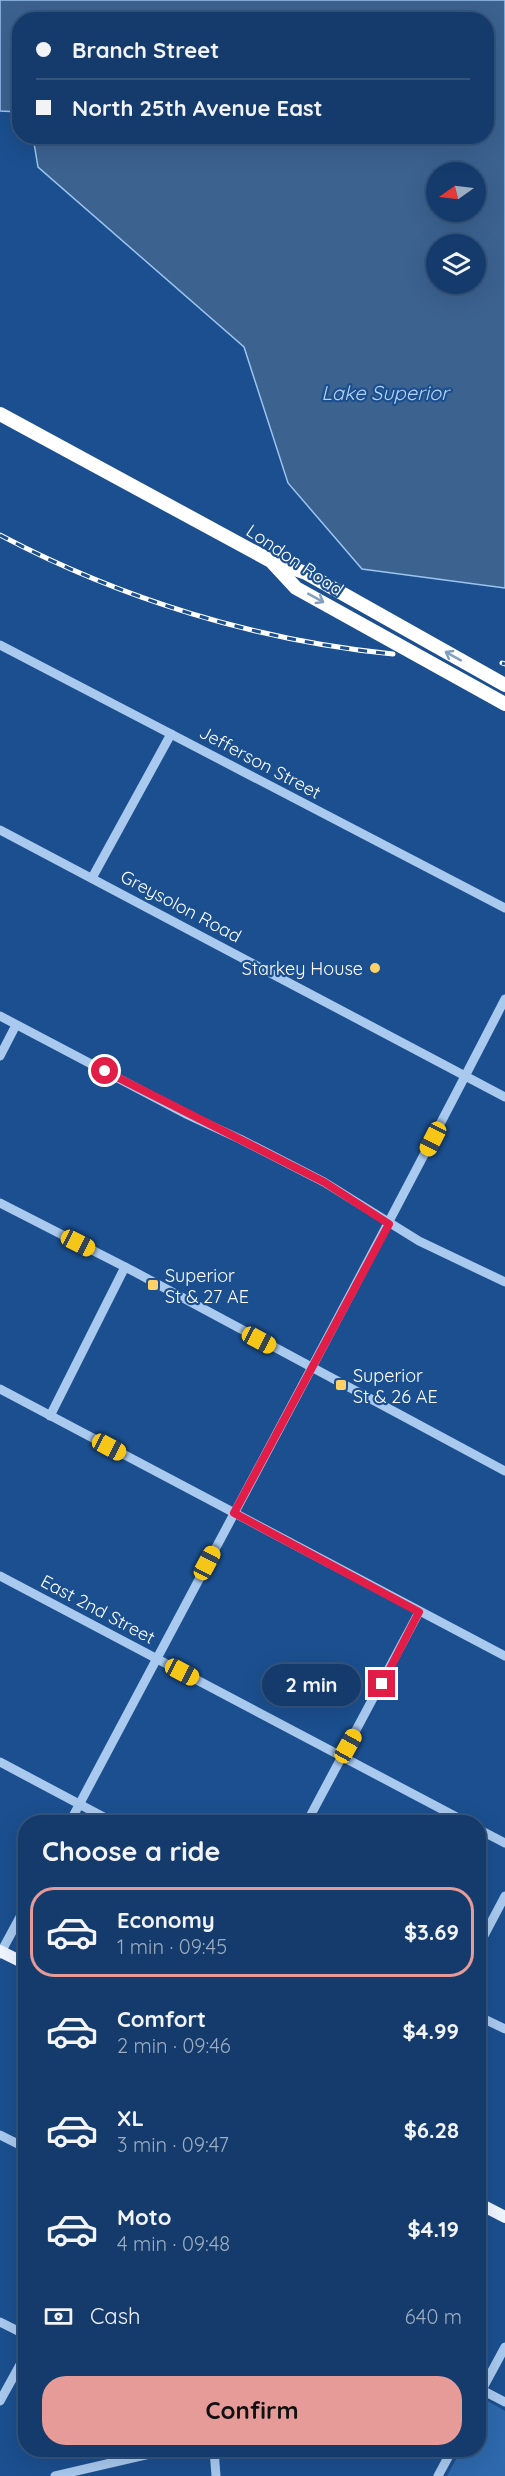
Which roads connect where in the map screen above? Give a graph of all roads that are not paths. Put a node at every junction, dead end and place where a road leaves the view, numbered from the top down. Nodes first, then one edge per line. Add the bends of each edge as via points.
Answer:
1 (0, 414) edge
2 (271, 561) junction
3 (0, 645) edge
4 (505, 685) edge
5 (505, 704) edge
6 (171, 734) junction
7 (0, 830) edge
8 (92, 878) junction
9 (505, 908) edge
10 (505, 999) edge
11 (0, 1016) edge
12 (16, 1025) junction
13 (0, 1056) edge
14 (465, 1076) junction
15 (505, 1097) edge
16 (0, 1203) edge
17 (389, 1224) junction
18 (125, 1267) junction
19 (505, 1282) edge
20 (310, 1368) junction
21 (0, 1389) edge
22 (50, 1416) junction
23 (505, 1471) edge
24 (234, 1513) junction
25 (0, 1576) edge
26 (419, 1612) junction
27 (505, 1656) edge
28 (157, 1659) junction
29 (342, 1757) junction
30 (0, 1762) edge
31 (79, 1805) junction
32 (74, 1815) edge
33 (99, 1815) edge
34 (311, 1815) edge
35 (453, 1815) edge
36 (486, 1833) edge
37 (505, 1843) edge
38 (505, 1896) edge
39 (18, 1920) edge
40 (486, 1932) edge
41 (0, 1952) edge
42 (18, 1960) edge
43 (486, 2020) edge
44 (505, 2030) edge
45 (0, 2135) edge
46 (18, 2144) edge
47 (486, 2207) edge
48 (505, 2217) edge
49 (0, 2322) edge
50 (18, 2331) edge
51 (505, 2347) edge
52 (18, 2368) edge
53 (486, 2381) edge
54 (486, 2394) edge
55 (0, 2401) edge
56 (505, 2402) edge
57 (137, 2457) edge
58 (215, 2457) edge
59 (448, 2457) edge
60 (55, 2476) edge
61 (216, 2476) edge
62 (438, 2476) edge

1 - 2 highway, London Road
4 -> 2 highway via 306,573
2 -> 5 highway, London Road via 296,588
3 - 6 street, Jefferson Street
6 - 8 street
6 - 9 street, Jefferson Street
7 - 8 street, Greysolon Road
8 - 14 street, Greysolon Road
10 - 14 street
11 - 12 street
12 - 13 street
12 - 17 street via 324,1182
14 - 15 street, Greysolon Road
14 - 17 street
16 - 18 street
17 - 19 street
17 - 20 street
18 - 20 street
18 - 22 street
20 - 23 street
20 - 24 street
21 - 22 street
22 - 24 street
24 - 26 street
24 - 28 street
25 - 28 street, East 2nd Street
26 - 27 street
26 - 29 street
28 - 29 street, East 2nd Street
28 - 31 street
29 - 34 street
29 - 35 street, East 2nd Street
30 - 31 street
31 - 32 street
31 - 33 street
36 - 37 street
38 - 40 street
39 - 41 street
41 - 42 main road
43 - 44 street
45 - 46 street
47 - 48 main road
49 - 50 street
51 - 53 street
52 - 55 street
54 - 56 street
57 - 60 street
58 - 61 street
59 - 62 street

